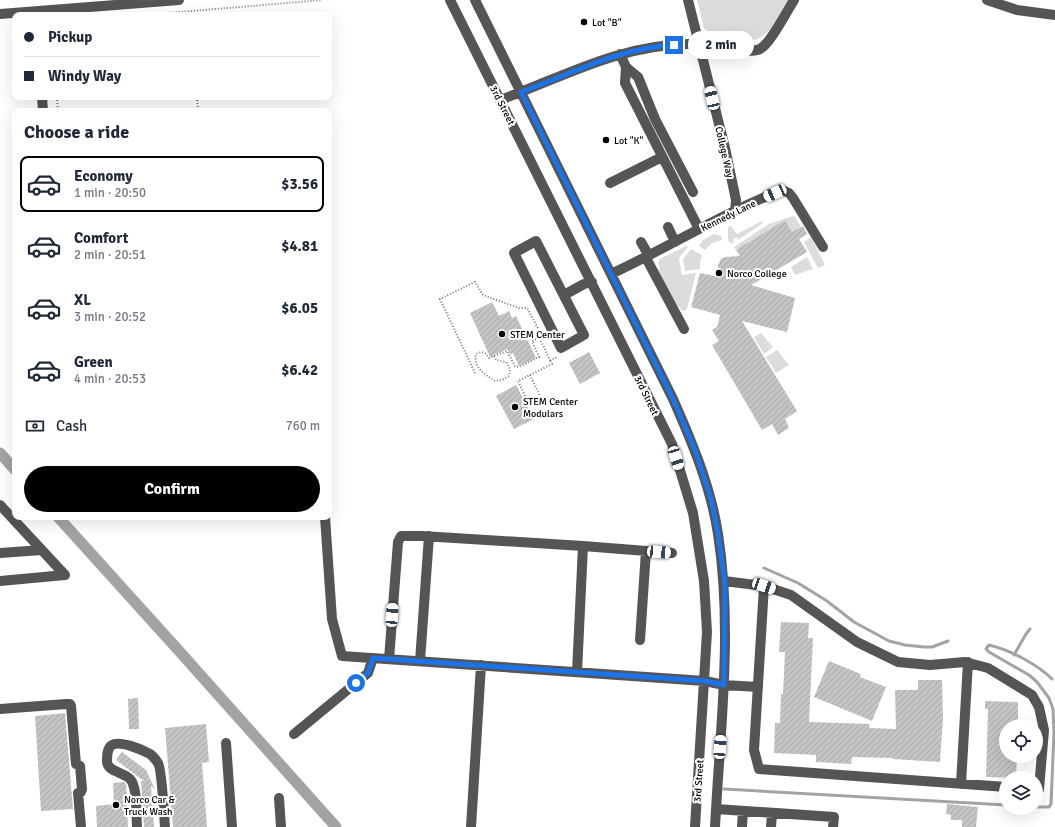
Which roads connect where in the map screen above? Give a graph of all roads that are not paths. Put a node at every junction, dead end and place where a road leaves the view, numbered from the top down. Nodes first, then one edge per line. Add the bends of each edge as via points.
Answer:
1 (179, 0) edge
2 (450, 0) edge
3 (475, 0) edge
4 (688, 0) edge
5 (794, 0) edge
6 (987, 0) edge
7 (47, 12) edge
8 (0, 14) edge
9 (12, 14) edge
10 (1055, 14) edge
11 (699, 45) junction
12 (620, 54) junction
13 (626, 67) junction
14 (521, 92) junction
15 (500, 100) junction
16 (662, 156) junction
17 (610, 183) dead end
18 (692, 192) dead end
19 (735, 211) junction
20 (668, 227) dead end
21 (699, 229) junction
22 (641, 242) dead end
23 (675, 242) junction
24 (822, 247) dead end
25 (647, 257) junction
26 (611, 274) junction
27 (592, 282) junction
28 (564, 295) junction
29 (684, 329) dead end
30 (0, 505) edge
31 (12, 518) edge
32 (14, 520) edge
33 (325, 520) edge
34 (429, 536) junction
35 (584, 546) junction
36 (42, 550) junction
37 (646, 551) junction
38 (0, 552) edge
39 (672, 553) dead end
40 (0, 581) edge
41 (724, 581) junction
42 (764, 586) junction
43 (640, 640) dead end
44 (373, 658) junction
45 (389, 659) junction
46 (420, 661) junction
47 (968, 662) junction
48 (480, 665) junction
49 (577, 672) junction
50 (705, 681) junction
51 (724, 685) junction
52 (758, 687) junction
53 (0, 709) edge
54 (294, 734) dead end
55 (226, 743) dead end
56 (1041, 771) edge
57 (961, 784) junction
58 (999, 787) edge
59 (279, 798) dead end
60 (716, 809) junction
61 (743, 811) junction
62 (772, 813) junction
63 (81, 827) edge
64 (137, 827) edge
65 (165, 827) edge
66 (232, 827) edge
67 (281, 827) edge
68 (471, 827) edge
69 (695, 827) edge
70 (715, 827) edge
71 (742, 827) edge
72 (771, 827) edge
73 (834, 827) edge

1 - 7 street
2 - 15 street, 3rd Street
3 - 14 street, 3rd Street
4 - 11 street, College Way
5 - 11 street via 768,42 759,50
6 - 10 street via 1017,10
8 - 9 street
11 - 12 street via 665,45
11 - 19 street, College Way via 725,148 736,200
12 - 13 street
12 - 14 street
13 - 16 street via 625,83
13 - 18 street via 638,77 655,119
14 - 15 street
14 - 26 street, 3rd Street
15 - 27 street, 3rd Street
16 - 17 street
16 - 21 street
19 - 21 street, Kennedy Lane
19 - 24 street, Kennedy Lane via 782,190 789,193
20 - 23 street
21 - 23 street, Kennedy Lane
22 - 25 street
23 - 25 street, Kennedy Lane
25 - 26 street, Kennedy Lane
25 - 29 street
26 - 41 street, 3rd Street via 673,399 695,450 711,499
27 - 28 street
27 - 50 street, 3rd Street via 672,444 693,513 704,581 707,632
28 - 28 street via 536,241 514,253 561,348 584,335
30 - 31 street
32 - 36 street
33 - 44 street via 332,619 342,656
34 - 35 street
34 - 45 street via 401,536 398,542
34 - 46 street
35 - 37 street
35 - 49 street
36 - 38 street
36 - 40 street via 65,575
37 - 39 street
37 - 43 street
41 - 42 street
41 - 51 street, 3rd Street
42 - 47 street via 791,595 857,642 898,662 930,665
42 - 52 street
44 - 45 street
44 - 54 street via 368,673
45 - 46 street
46 - 48 street
47 - 56 street via 988,668 1032,695 1039,707 1044,730
47 - 57 street
48 - 49 street
48 - 68 street
49 - 50 street
50 - 51 street
50 - 69 street, 3rd Street
51 - 52 street
51 - 60 street, 3rd Street
52 - 57 street via 754,750 759,769
53 - 63 street via 70,704 76,764 80,766 82,788 78,793
55 - 66 street
57 - 58 street
59 - 67 street
60 - 61 street
60 - 70 street, 3rd Street
61 - 62 street
61 - 71 street
62 - 72 street
62 - 73 street via 834,817
64 - 65 street via 135,790 132,781 128,776 110,768 107,763 108,750 112,745 119,743 151,755 159,765

